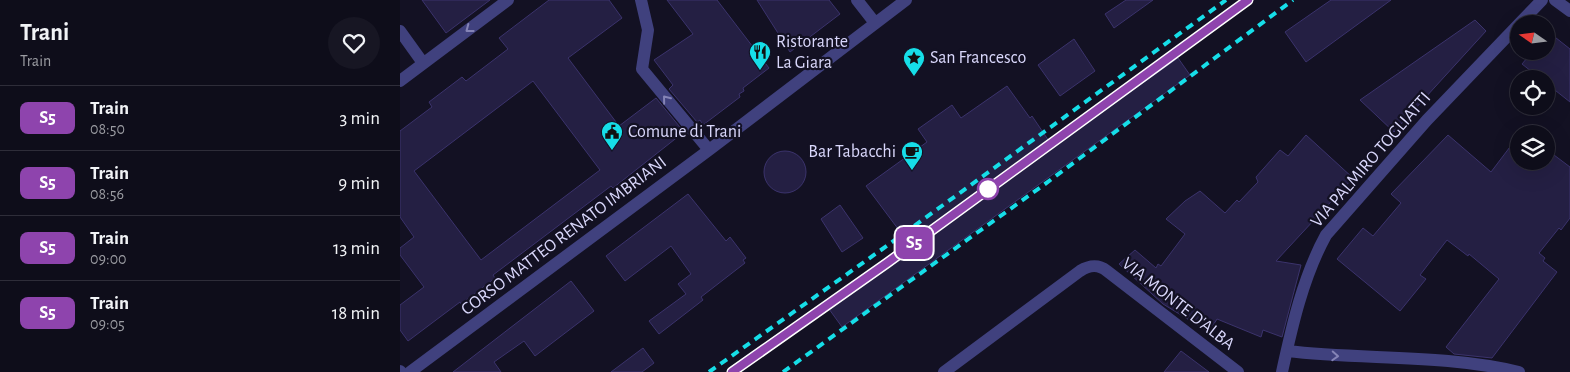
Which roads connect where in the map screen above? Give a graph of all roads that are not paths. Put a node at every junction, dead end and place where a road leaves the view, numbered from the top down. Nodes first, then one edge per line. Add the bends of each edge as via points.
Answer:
1 (508, 0) edge
2 (641, 0) edge
3 (857, 0) edge
4 (906, 0) edge
5 (1542, 0) edge
6 (1555, 0) edge
7 (1570, 11) edge
8 (1528, 15) edge
9 (875, 23) junction
10 (400, 31) edge
11 (1510, 33) edge
12 (423, 63) junction
13 (400, 81) edge
14 (708, 150) junction
15 (1287, 351) junction
16 (410, 372) edge
17 (944, 372) edge
18 (1238, 372) edge
19 (1282, 372) edge
20 (1519, 372) edge

1 -> 12 street
14 -> 2 street via 642,69 648,30
3 - 9 street
4 - 9 street, CORSO MATTEO RENATO IMBRIANI
5 - 8 street, VIA PALMIRO TOGLIATTI
6 - 7 street
9 - 14 street, CORSO MATTEO RENATO IMBRIANI
10 - 12 street
11 - 15 street, VIA PALMIRO TOGLIATTI via 1427,120 1326,235 1315,255
12 - 13 street
14 - 16 street, CORSO MATTEO RENATO IMBRIANI
15 - 19 street, VIA PALMIRO TOGLIATTI
15 -> 20 street via 1454,361
17 - 18 street, VIA MONTE D'ALBA via 1080,271 1097,266

